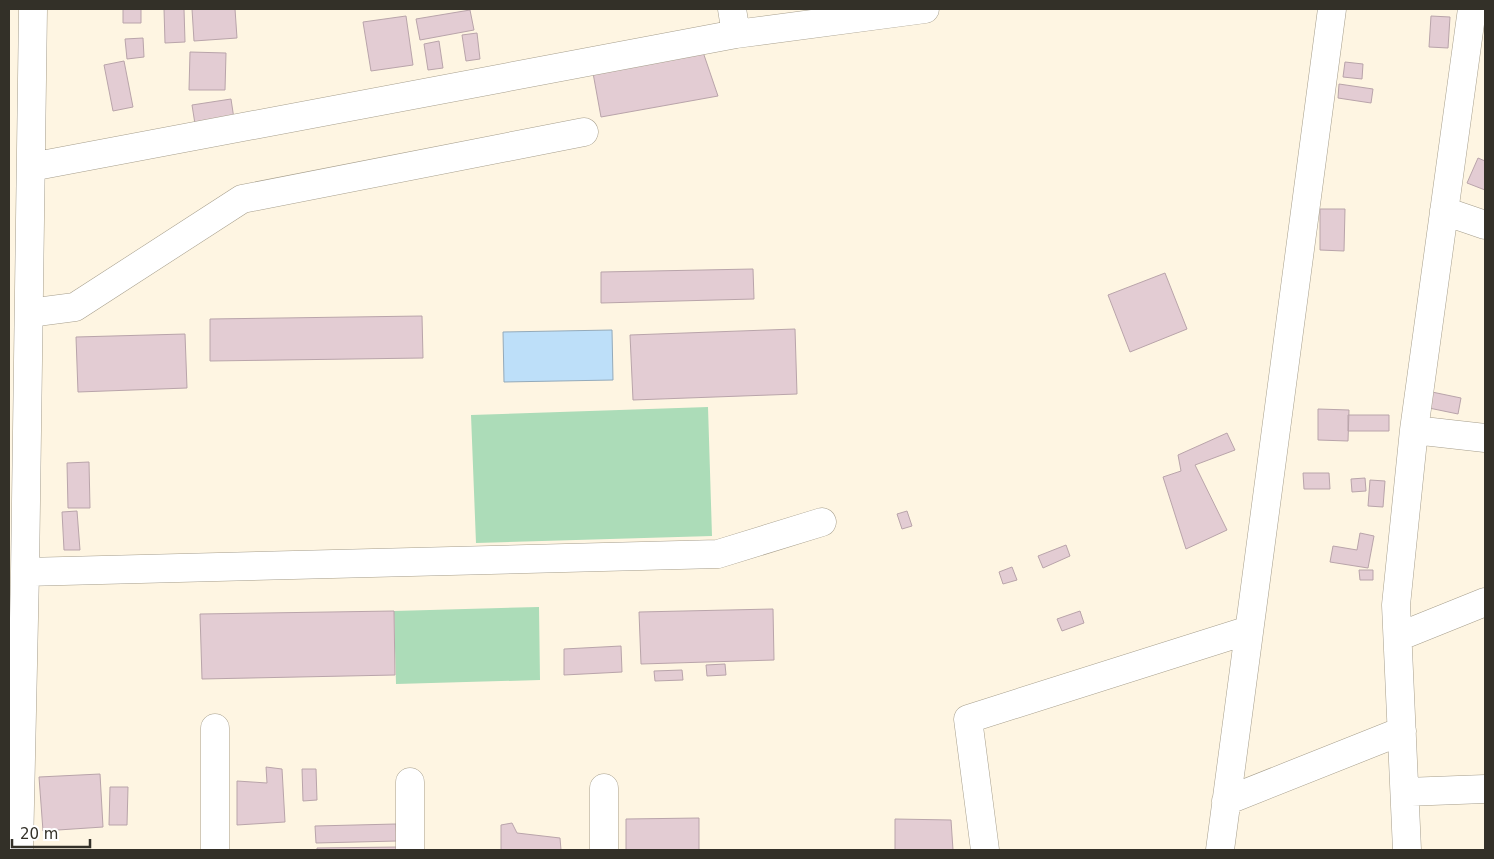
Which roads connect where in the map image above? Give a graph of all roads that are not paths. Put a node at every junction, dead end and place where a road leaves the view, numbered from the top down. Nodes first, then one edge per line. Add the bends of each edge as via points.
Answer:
1 (925, 9) edge
2 (1332, 9) edge
3 (1476, 13) edge
4 (734, 21) edge
5 (25, 26) edge
6 (584, 132) dead end
7 (31, 167) junction
8 (1444, 211) junction
9 (1485, 225) edge
10 (20, 228) edge
11 (29, 314) junction
12 (1414, 430) junction
13 (1485, 438) edge
14 (822, 522) dead end
15 (25, 572) junction
16 (1485, 602) edge
17 (16, 610) edge
18 (1249, 630) junction
19 (1398, 636) junction
20 (215, 728) dead end
21 (1402, 731) junction
22 (410, 782) dead end
23 (604, 788) dead end
24 (1485, 789) edge
25 (1405, 792) junction
26 (1226, 801) junction
27 (15, 841) edge
28 (215, 850) edge
29 (410, 850) edge
30 (604, 850) edge
31 (985, 850) edge
32 (1220, 850) edge
33 (1407, 850) edge

1 - 4 street
2 - 18 street
3 - 8 street
4 - 7 street
5 - 7 street
6 - 11 street via 242,199 75,307
7 - 10 street
8 - 9 street
8 - 12 street
10 - 11 street
11 - 15 street
12 - 13 street
12 - 19 street via 1396,605
14 - 15 street via 718,554
15 - 17 street
16 - 19 street
17 - 27 street
18 - 26 street
18 - 31 street via 968,719
19 - 21 street
20 - 28 street
21 - 25 street
21 - 26 street
22 - 29 street
23 - 30 street
24 - 25 street
25 - 33 street
26 - 32 street

